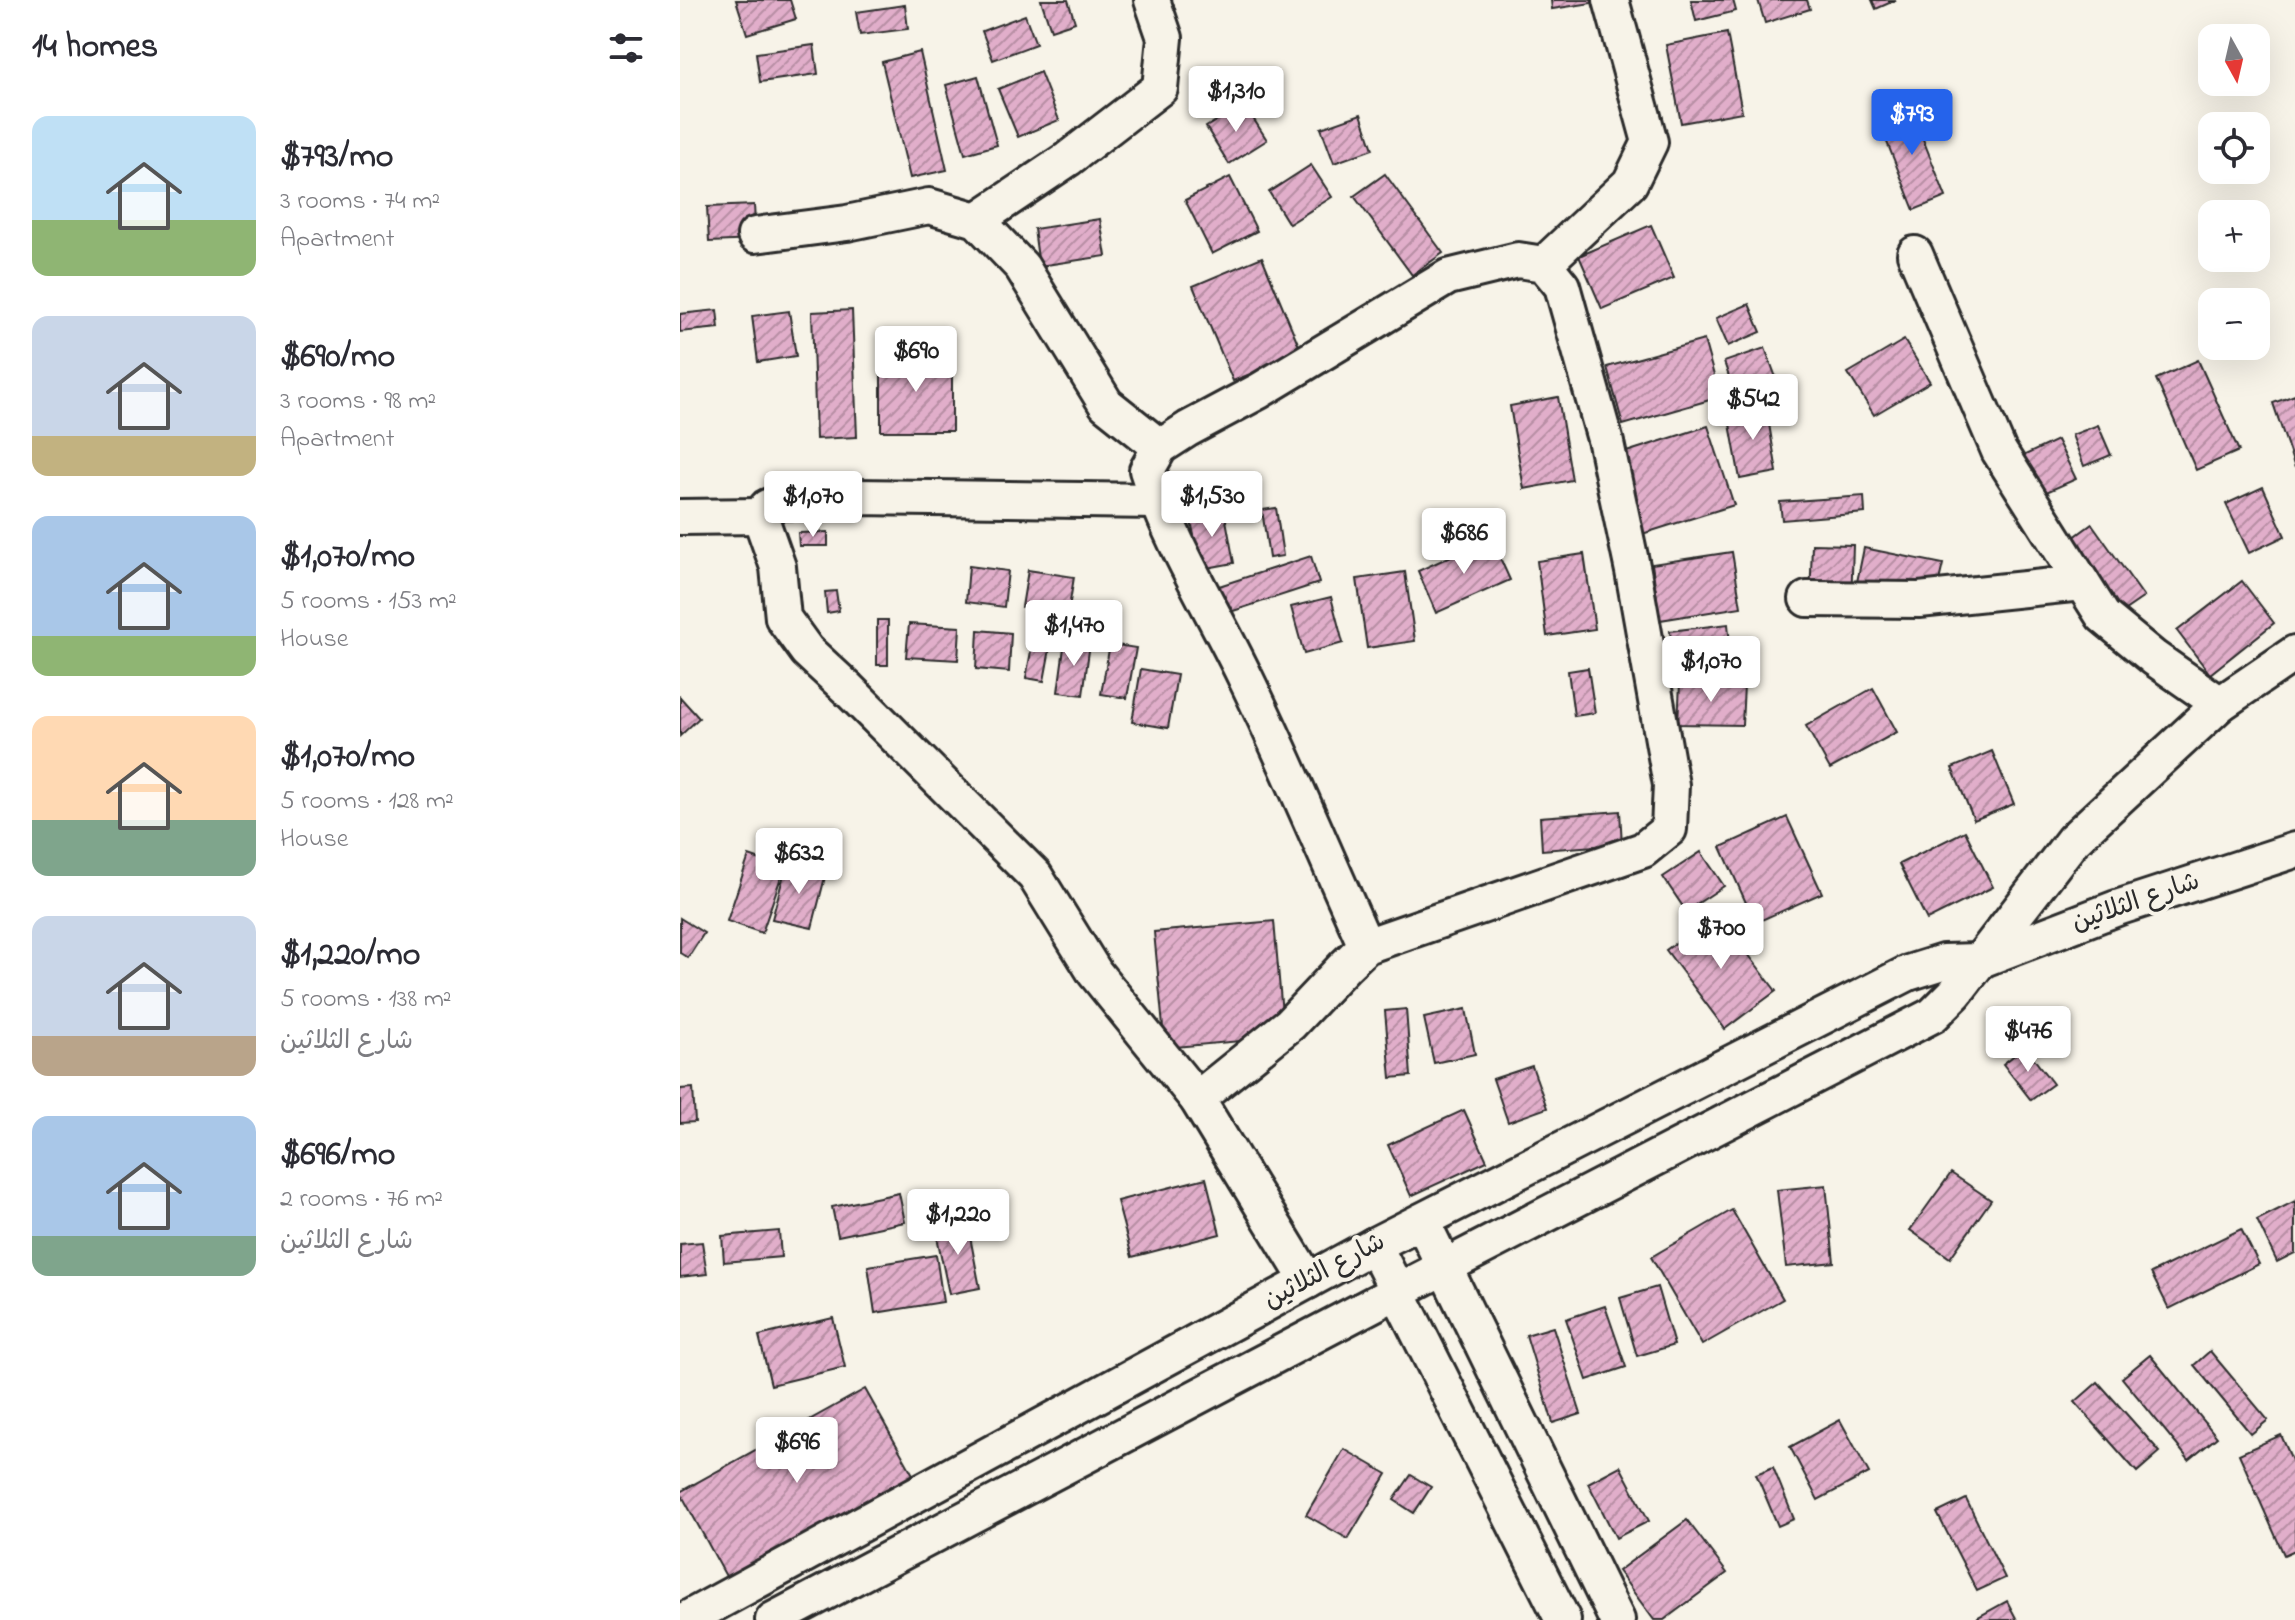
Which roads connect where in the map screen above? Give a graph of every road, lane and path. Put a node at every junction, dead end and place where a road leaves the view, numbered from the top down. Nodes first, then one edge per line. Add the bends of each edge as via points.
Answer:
1 (1152, 0) edge
2 (1611, 0) edge
3 (977, 220) junction
4 (755, 235) dead end
5 (1915, 254) dead end
6 (1544, 264) junction
7 (1160, 447) junction
8 (1157, 501) junction
9 (760, 516) junction
10 (680, 517) edge
11 (2082, 583) junction
12 (1807, 599) dead end
13 (2295, 653) edge
14 (2220, 704) junction
15 (2295, 850) edge
16 (1366, 946) junction
17 (1978, 961) junction
18 (1197, 1099) junction
19 (1422, 1221) junction
20 (1374, 1245) junction
21 (1446, 1267) junction
22 (1308, 1281) junction
23 (1398, 1291) junction
24 (744, 1606) edge
25 (685, 1620) edge
26 (773, 1620) edge
27 (1563, 1620) edge
28 (1617, 1620) edge

1 - 3 street via 1165,38 1160,88
2 - 6 street via 1650,142 1630,183
3 - 4 street via 929,206
3 - 7 street via 1022,267 1106,404
5 - 11 street via 1999,451
6 - 7 street via 1518,260 1448,277
6 - 16 street via 1562,286 1606,443 1671,785 1669,829 1643,850
7 - 8 street via 1147,470
8 - 9 street via 856,497 780,502
8 - 16 street via 1246,678
9 - 10 street
9 - 18 street via 778,567 783,618 807,651 1035,876 1095,973
11 - 12 street via 1919,600
11 - 14 street via 2103,616
13 - 14 street
14 - 17 street via 2073,840
15 - 17 street, شارع الثلاثين via 2117,908
16 - 18 street via 1290,1024
17 - 19 street, شارع الثلاثين via 1943,962 1908,973
17 - 21 street, شارع الثلاثين via 1933,1015
18 - 22 street
19 - 20 street, شارع الثلاثين
19 - 21 street
20 - 22 street, شارع الثلاثين
20 - 23 street
21 - 23 street, شارع الثلاثين
21 - 28 street
22 - 24 street, شارع الثلاثين
23 - 26 street, شارع الثلاثين
23 - 27 street
24 - 25 street, شارع الثلاثين

